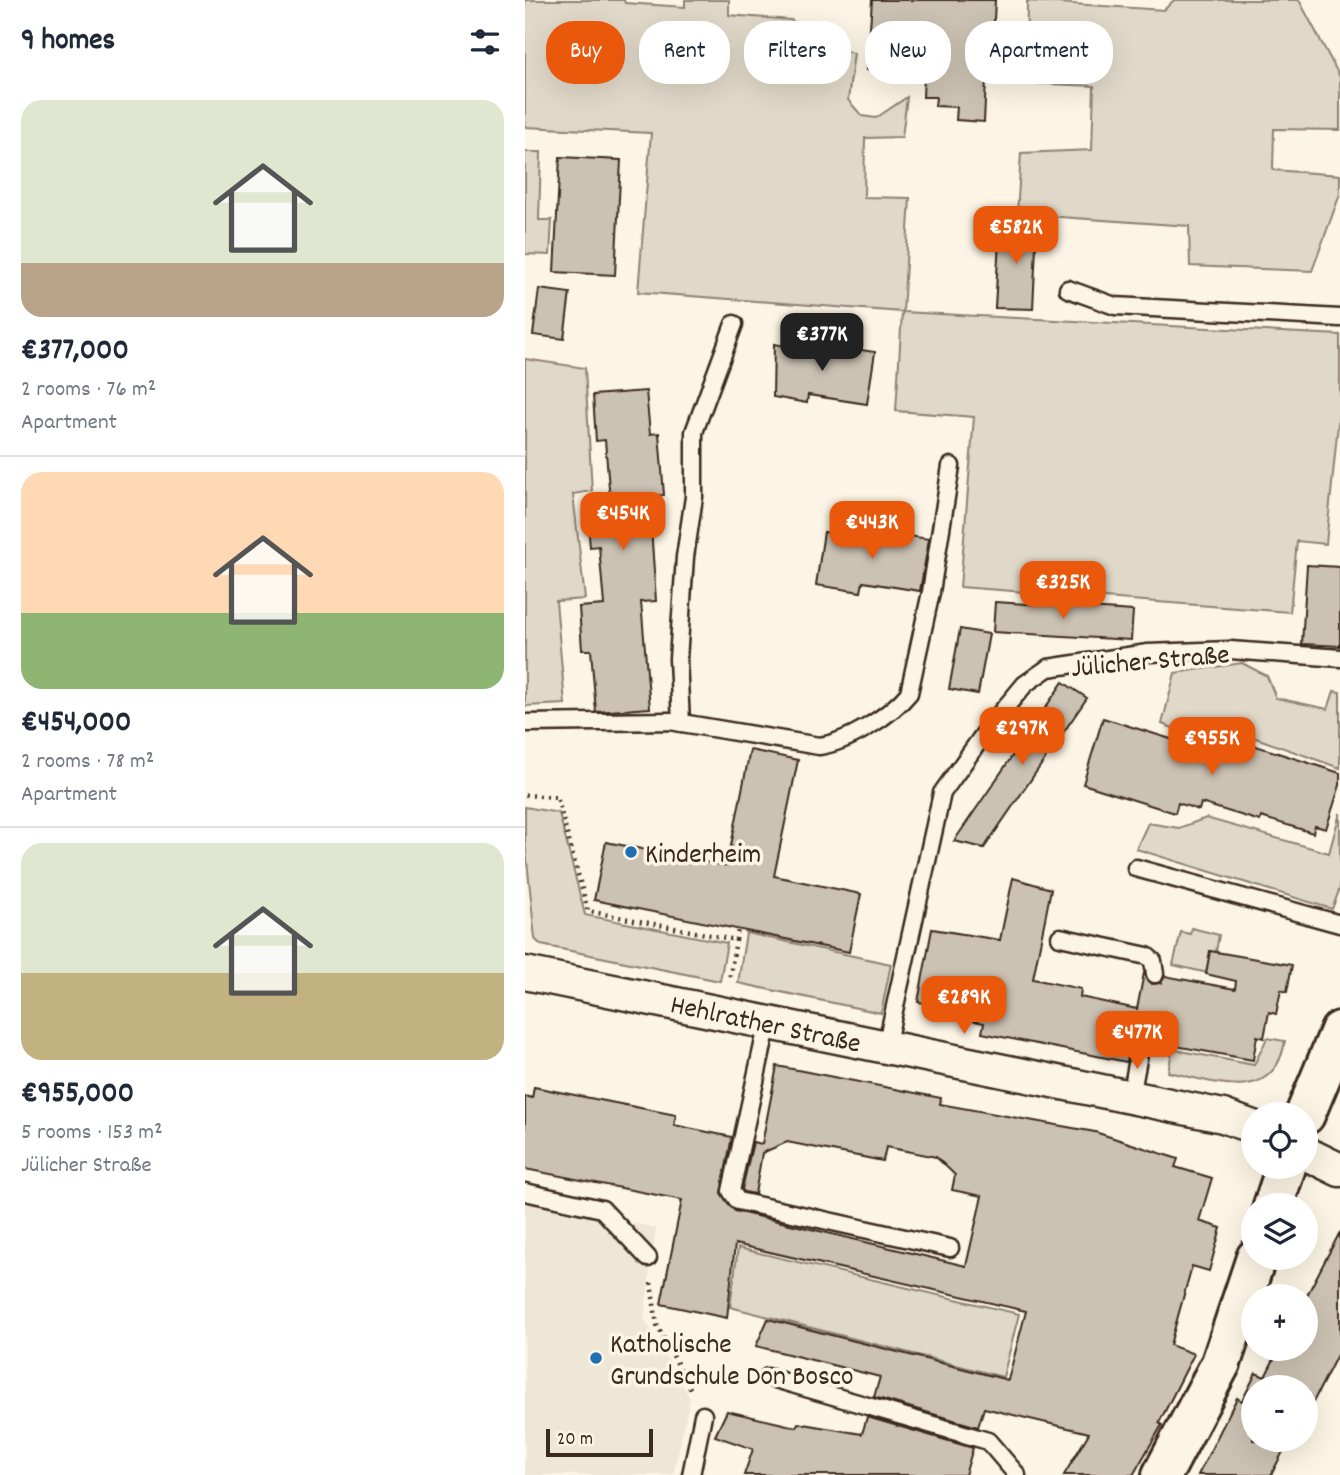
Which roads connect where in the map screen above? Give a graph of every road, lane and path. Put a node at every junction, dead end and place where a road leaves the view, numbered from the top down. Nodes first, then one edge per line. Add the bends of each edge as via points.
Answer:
1 (1068, 289) dead end
2 (1340, 318) edge
3 (734, 324) dead end
4 (951, 466) dead end
5 (1340, 658) edge
6 (525, 723) edge
7 (681, 723) junction
8 (525, 794) edge
9 (1136, 867) dead end
10 (1340, 924) edge
11 (738, 930) dead end
12 (1060, 936) dead end
13 (736, 940) junction
14 (525, 973) edge
15 (1155, 974) dead end
16 (727, 988) dead end
17 (768, 1022) junction
18 (1340, 1031) edge
19 (886, 1047) junction
20 (1140, 1048) dead end
21 (1131, 1097) junction
22 (1310, 1102) edge
23 (1241, 1123) edge
24 (1318, 1159) edge
25 (1340, 1170) edge
26 (525, 1192) edge
27 (950, 1248) dead end
28 (648, 1258) joint
29 (1252, 1270) edge
30 (768, 1377) dead end
31 (703, 1415) joint
32 (691, 1475) edge
33 (1017, 1475) edge
34 (1162, 1475) edge

1 - 2 lane via 1115,306
3 - 7 lane via 694,432 694,497 678,659
4 - 7 lane via 914,678 899,705 848,736 819,746
5 - 19 lane, Jülicher Straße via 1230,650 1148,653 1048,668 1025,684 942,793
6 - 7 lane
8 - 13 path via 557,797 588,911
9 - 10 lane
11 - 13 path
12 - 15 lane via 1147,956
13 - 16 path
14 - 17 street, Hehlrather Straße
17 - 19 street, Hehlrather Straße
17 - 27 lane via 731,1191 738,1201
18 - 22 street
19 - 21 street, Hehlrather Straße
20 - 21 lane
21 - 23 street, Hehlrather Straße
24 - 25 street
26 - 28 lane via 602,1209
28 - 31 path via 657,1325
29 - 34 street via 1221,1363
30 - 33 lane via 988,1441
31 - 32 lane

